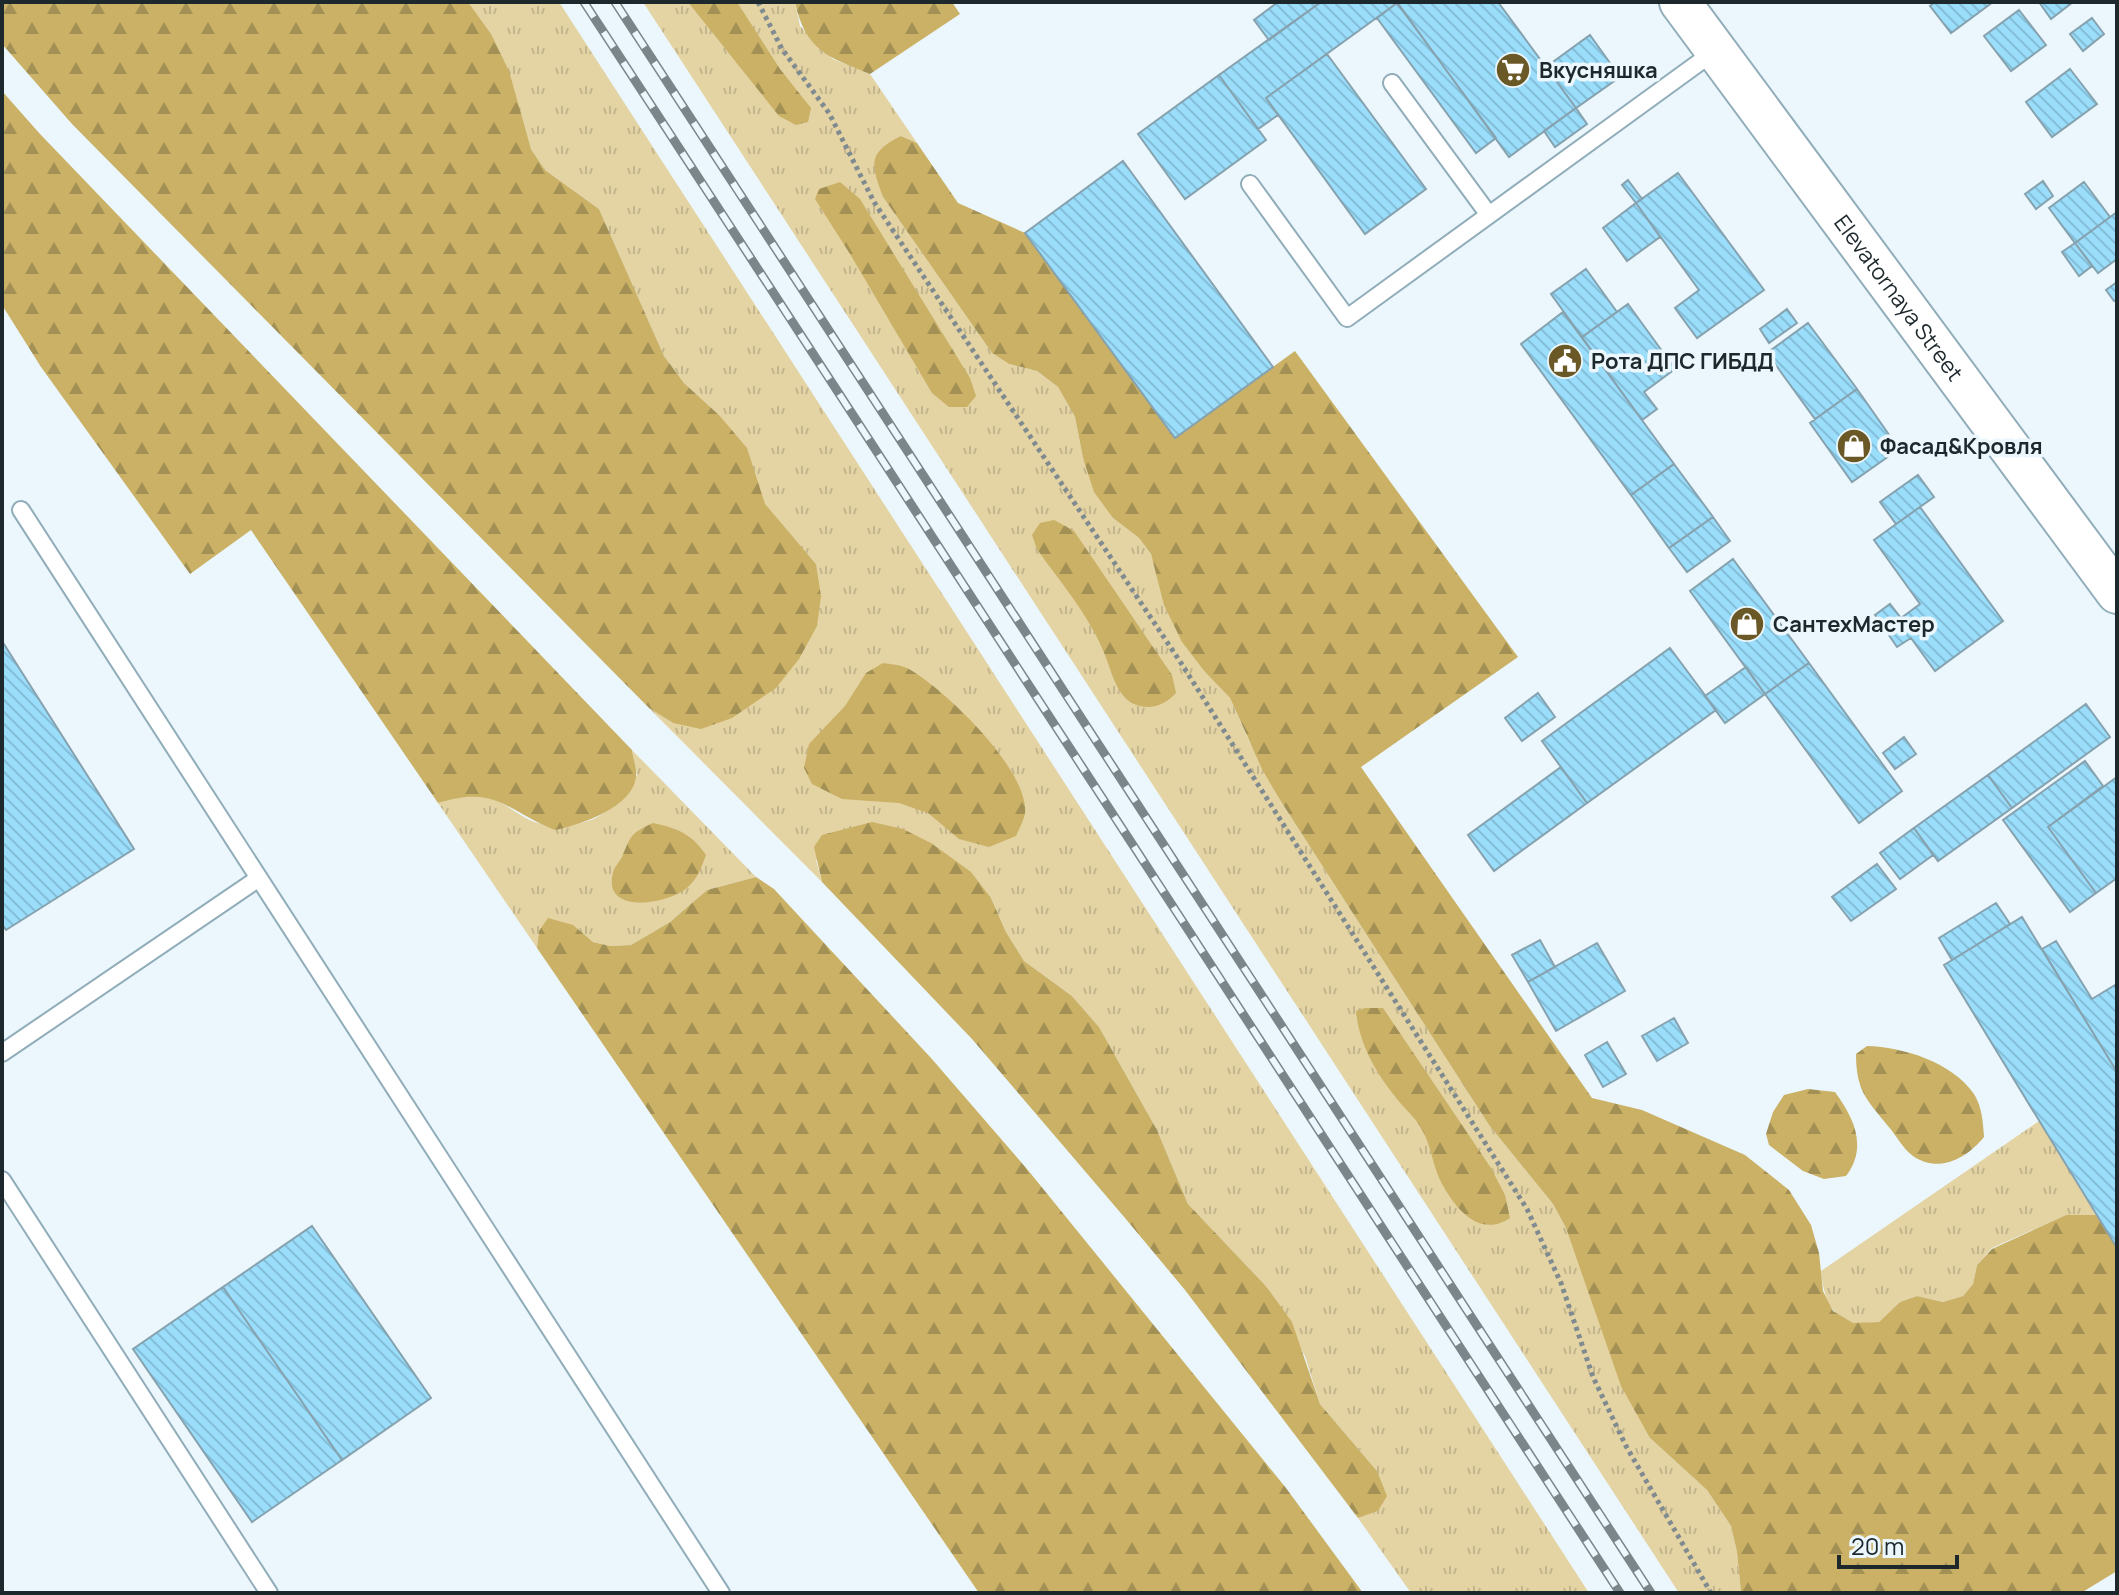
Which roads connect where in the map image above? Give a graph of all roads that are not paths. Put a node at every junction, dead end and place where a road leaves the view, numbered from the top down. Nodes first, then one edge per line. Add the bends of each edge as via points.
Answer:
1 (1680, 2) edge
2 (1716, 50) junction
3 (1392, 83) dead end
4 (1250, 184) dead end
5 (1489, 215) junction
6 (21, 510) dead end
7 (2117, 593) edge
8 (259, 878) junction
9 (2, 1053) edge
10 (2, 1180) edge
11 (269, 1593) edge
12 (721, 1593) edge

1 - 2 street, Elevatornaya Street
2 - 5 lane
2 - 7 street, Elevatornaya Street
3 - 5 lane
4 - 5 lane via 1347,318
6 - 8 lane
8 - 9 lane
8 - 12 lane
10 - 11 lane

